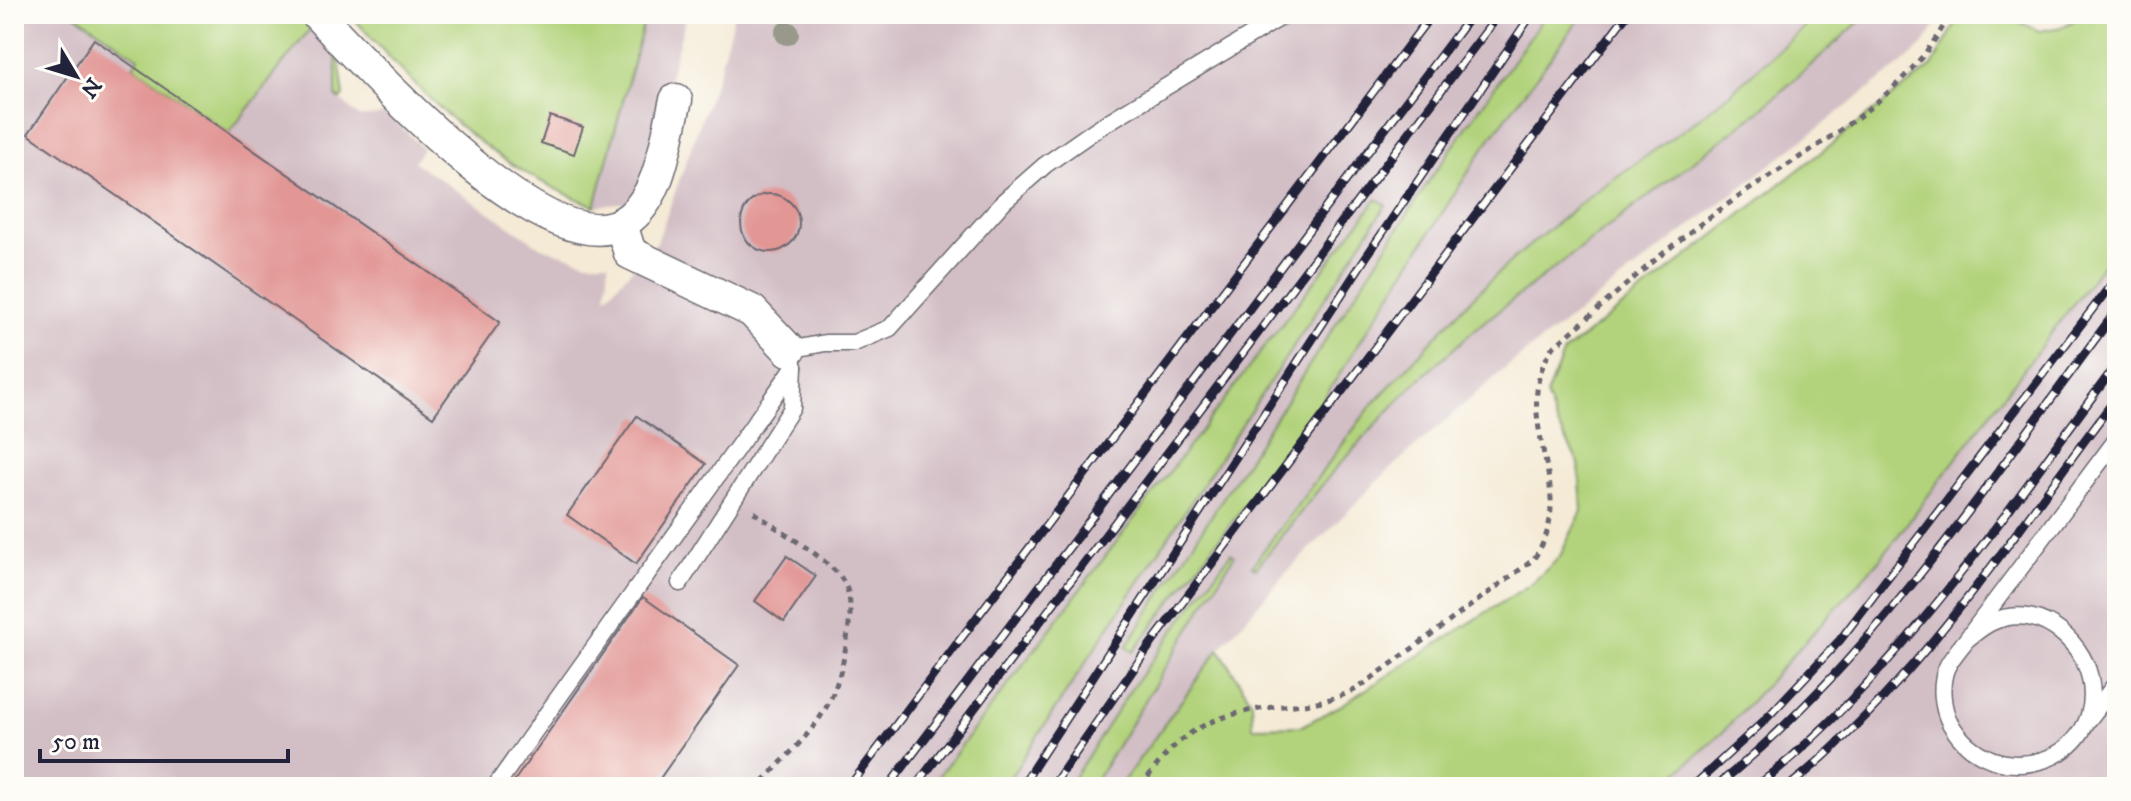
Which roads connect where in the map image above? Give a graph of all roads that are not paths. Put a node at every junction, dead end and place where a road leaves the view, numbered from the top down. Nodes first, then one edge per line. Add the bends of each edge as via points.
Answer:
1 (317, 14) edge
2 (1286, 14) edge
3 (676, 100) dead end
4 (621, 224) junction
5 (792, 358) junction
6 (2117, 439) edge
7 (680, 583) dead end
8 (1967, 639) junction
9 (2117, 682) edge
10 (2081, 729) junction
11 (495, 787) edge

1 - 4 street via 422,123 515,199 569,222 608,229
2 - 5 lane via 1045,165 1004,201 890,328 854,343 825,343
3 - 4 street via 649,195
4 - 5 street via 630,253 752,311
5 - 7 lane via 792,408
5 - 11 lane via 657,565 621,606
6 - 8 lane
8 - 10 lane via 1994,621 2016,617 2059,629 2075,644 2089,674 2090,708
8 - 10 lane via 1946,668 1943,692 1958,737 1976,754 1998,764 2022,766 2066,748
9 - 10 lane

